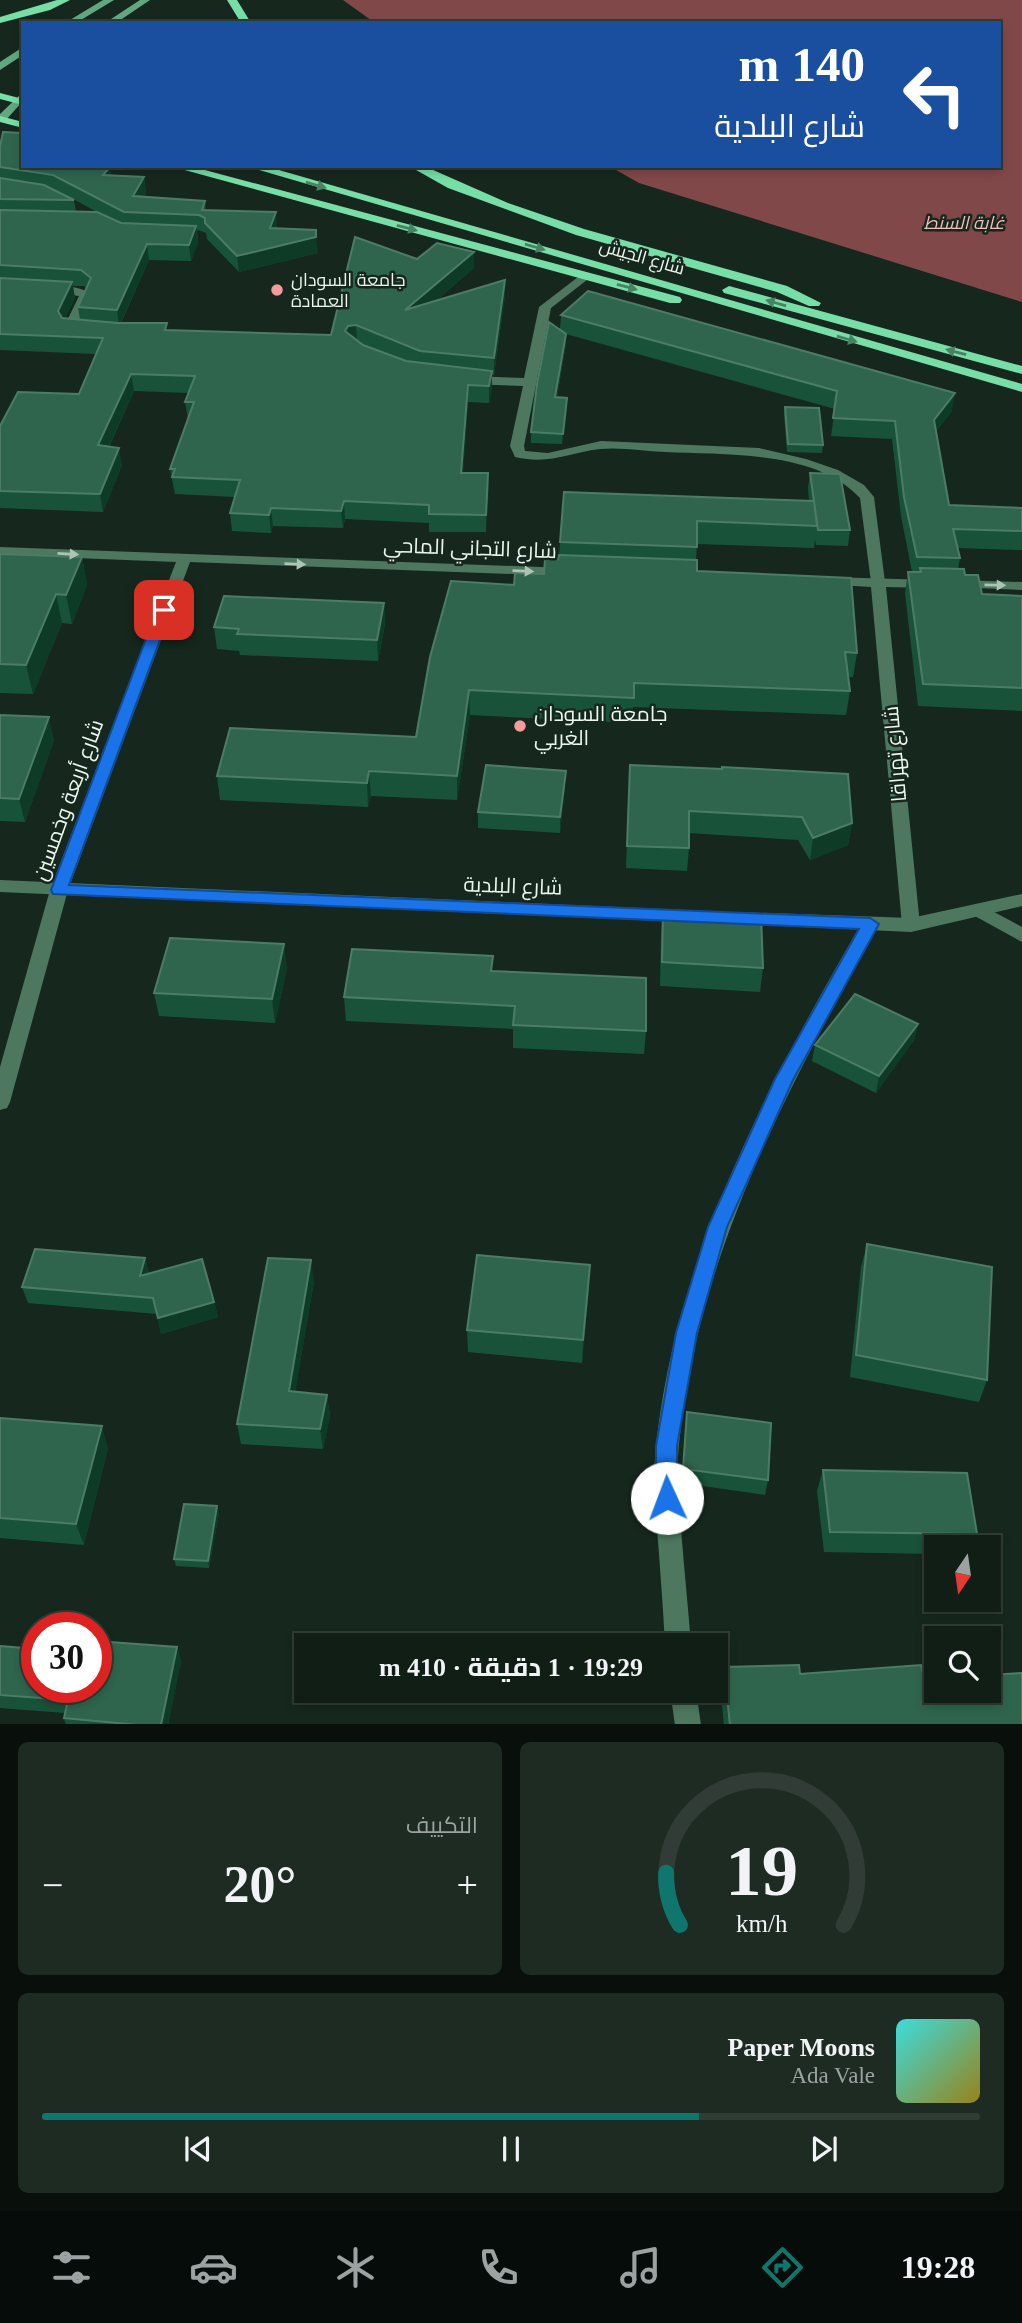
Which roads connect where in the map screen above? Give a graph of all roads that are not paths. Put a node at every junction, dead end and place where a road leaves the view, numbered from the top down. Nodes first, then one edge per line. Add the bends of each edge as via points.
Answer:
1 (65, 0) edge
2 (110, 0) edge
3 (146, 0) edge
4 (232, 0) edge
5 (0, 20) edge
6 (73, 21) edge
7 (112, 21) edge
8 (245, 21) edge
9 (21, 51) edge
10 (0, 67) edge
11 (0, 85) edge
12 (21, 92) edge
13 (21, 95) edge
14 (0, 96) edge
15 (21, 101) edge
16 (0, 119) edge
17 (21, 124) edge
18 (183, 168) edge
19 (258, 168) edge
20 (300, 168) edge
21 (419, 168) edge
22 (586, 276) junction
23 (42, 289) edge
24 (865, 328) junction
25 (812, 329) junction
26 (89, 332) edge
27 (1022, 370) edge
28 (451, 379) edge
29 (528, 382) junction
30 (1022, 388) edge
31 (0, 551) edge
32 (184, 560) junction
33 (587, 573) edge
34 (809, 580) edge
35 (878, 582) junction
36 (1022, 586) edge
37 (0, 887) edge
38 (59, 890) junction
39 (1022, 900) edge
40 (979, 910) junction
41 (870, 924) junction
42 (911, 925) junction
43 (1022, 935) edge
44 (0, 1102) edge
45 (677, 1633) edge
46 (684, 1703) edge
47 (688, 1724) edge

1 - 5 highway
2 - 6 main road
3 - 7 main road
4 - 8 highway
9 - 10 main road
11 - 12 highway
13 - 16 main road
14 - 15 highway
16 - 17 highway
18 -> 22 highway
19 -> 25 highway, شارع الجيش
24 -> 20 highway, شارع الجيش
21 - 24 highway via 543,220 782,289
22 -> 25 highway
22 - 29 street via 545,307
23 - 26 street via 85,295 69,328
27 -> 24 highway, شارع الجيش
25 -> 30 highway, شارع الجيش
28 - 29 street
29 - 35 street, شارع تهراقا via 517,446 520,454 548,457 600,445 759,452 819,469 861,488 867,497
31 -> 32 street, شارع التجاني الماحي
32 -> 33 street, شارع التجاني الماحي
32 - 38 street, شارع أربعة وخمسين
34 - 35 street
35 -> 36 street
35 - 42 street, شارع تهراقا
37 - 38 street, شارع البلدية
38 - 41 street, شارع البلدية
38 - 44 street, شارع أربعة وخمسين
39 - 40 street, شارع البلدية
40 - 42 street, شارع البلدية
40 - 43 street
41 - 42 street, شارع البلدية
41 - 45 street via 750,1150 717,1227 687,1333 665,1474
46 - 47 street

